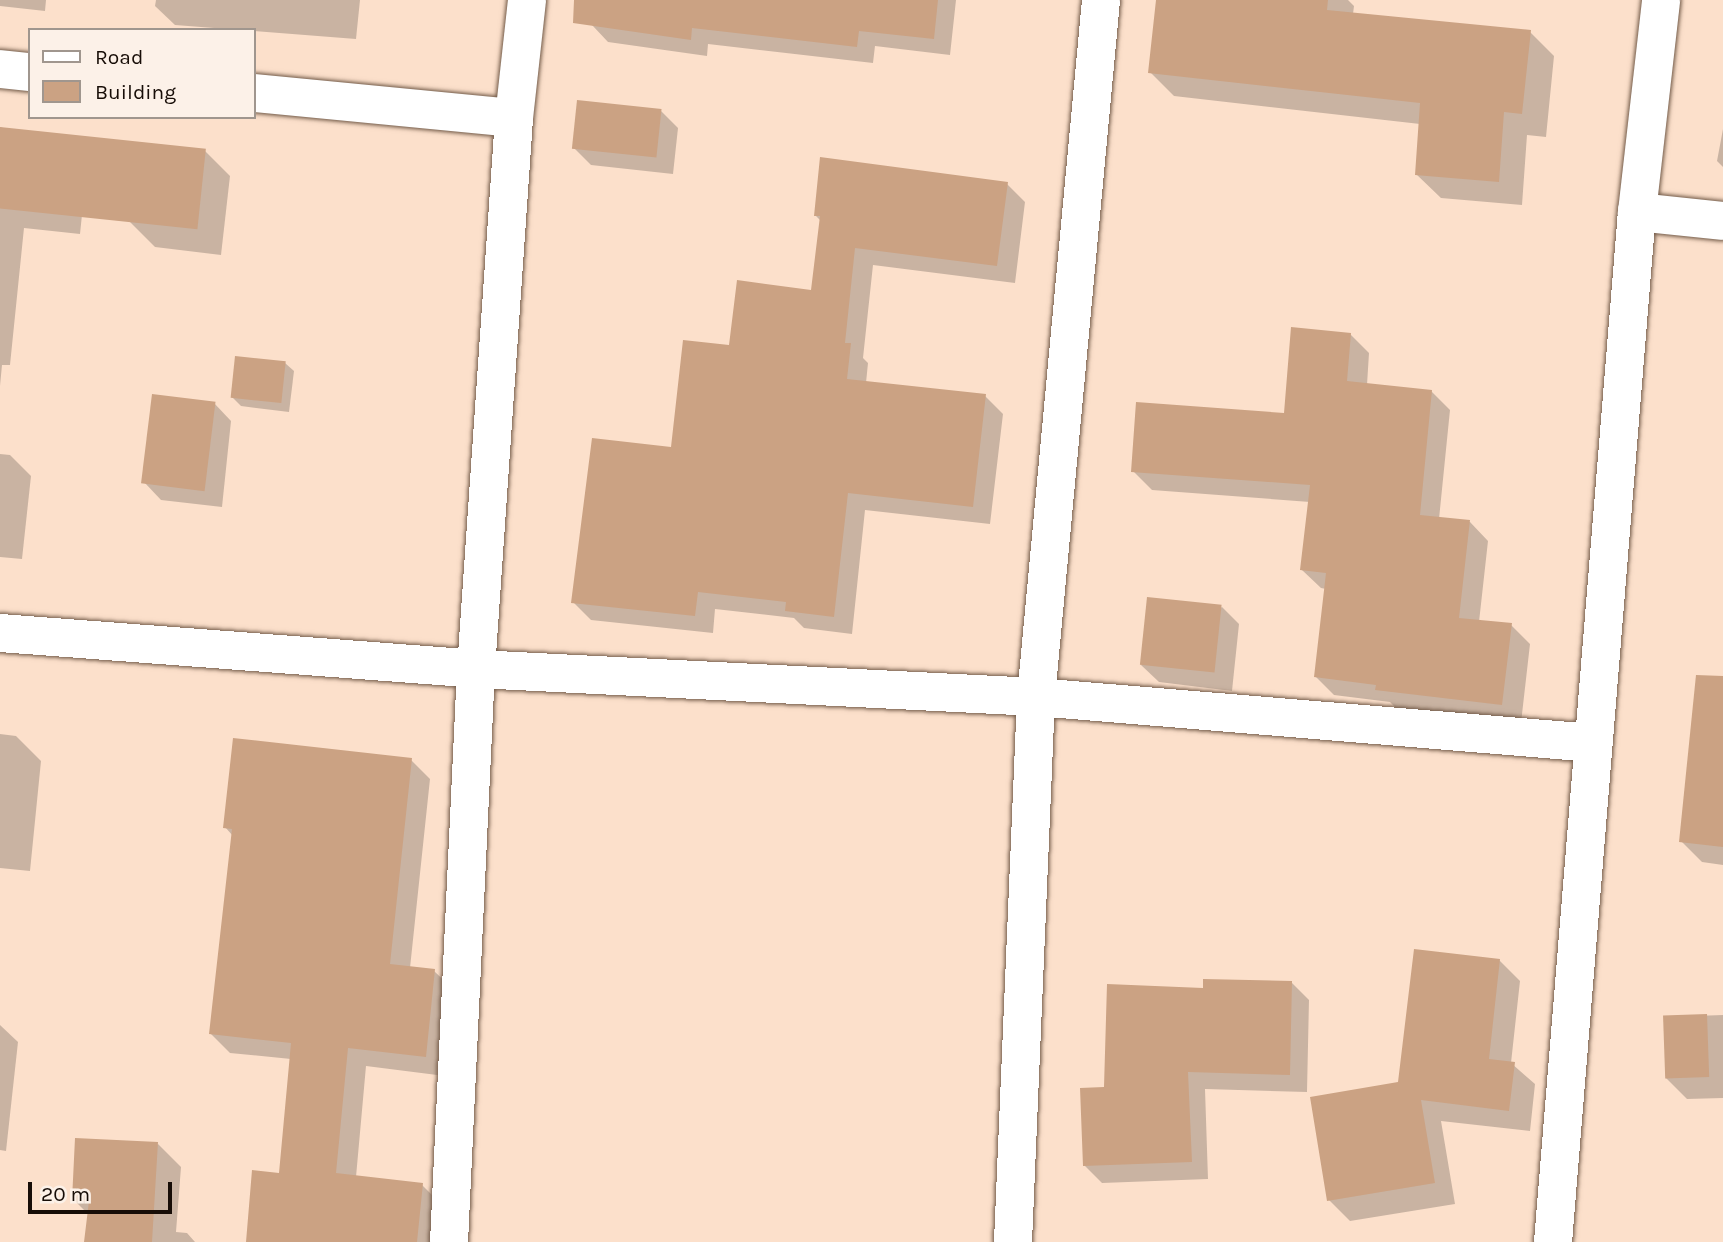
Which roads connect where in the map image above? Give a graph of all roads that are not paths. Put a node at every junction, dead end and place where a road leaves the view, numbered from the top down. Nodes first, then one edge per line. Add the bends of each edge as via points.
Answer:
1 (527, 0) edge
2 (1101, 0) edge
3 (1661, 0) edge
4 (0, 69) edge
5 (28, 72) edge
6 (256, 93) edge
7 (514, 118) junction
8 (1637, 212) junction
9 (1723, 221) edge
10 (0, 633) edge
11 (477, 669) junction
12 (1036, 697) junction
13 (1593, 743) junction
14 (449, 1242) edge
15 (1013, 1242) edge
16 (1553, 1242) edge

1 - 7 street
2 - 12 street
3 - 8 street
4 - 5 street
6 - 7 street
7 - 11 street
8 - 9 street
8 - 13 street
10 - 11 street
11 - 12 street
11 - 14 street
12 - 13 street
12 - 15 street
13 - 16 street

